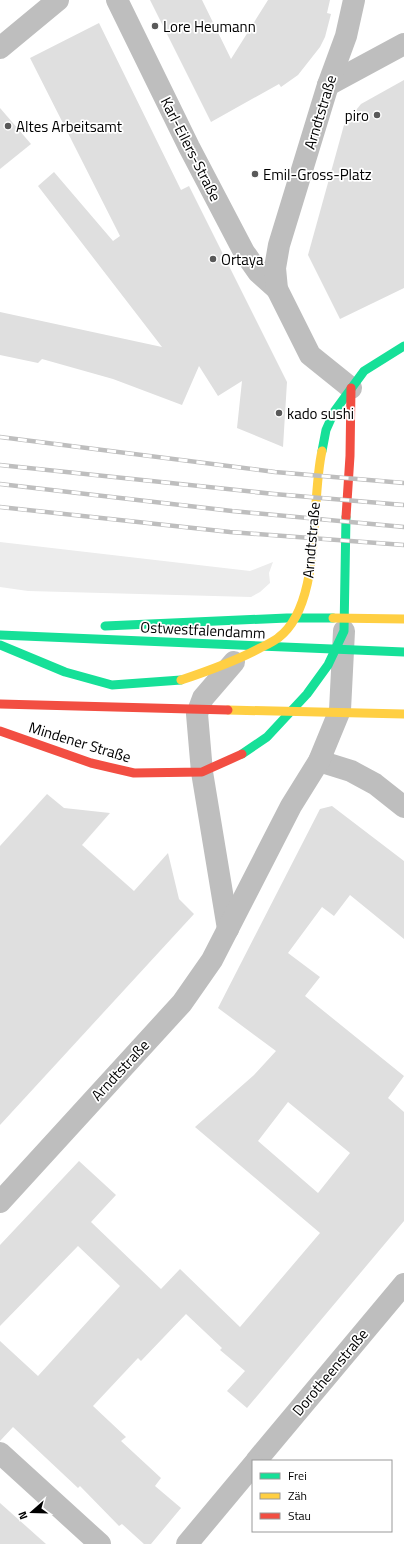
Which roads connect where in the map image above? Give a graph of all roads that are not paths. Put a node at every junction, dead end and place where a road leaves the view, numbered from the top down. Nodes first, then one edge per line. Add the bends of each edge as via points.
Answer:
1 (58, 0) edge
2 (118, 0) edge
3 (354, 0) edge
4 (404, 44) edge
5 (0, 48) edge
6 (328, 85) junction
7 (277, 289) junction
8 (404, 346) edge
9 (351, 388) junction
10 (404, 619) edge
11 (96, 627) dead end
12 (64, 628) dead end
13 (0, 631) edge
14 (344, 631) junction
15 (0, 635) edge
16 (0, 645) edge
17 (404, 652) edge
18 (234, 662) junction
19 (0, 704) edge
20 (404, 714) edge
21 (0, 731) edge
22 (319, 761) junction
23 (202, 772) junction
24 (404, 807) edge
25 (228, 929) junction
26 (0, 1202) edge
27 (404, 1284) edge
28 (0, 1453) edge
29 (257, 1460) edge
30 (252, 1466) edge
31 (100, 1544) edge
32 (187, 1544) edge

1 - 5 street
2 - 7 street, Karl-Eilers-Straße via 189,147 244,252 258,272
3 - 6 street, Arndtstraße via 346,36
4 - 6 street
6 - 7 street, Arndtstraße via 279,245 275,268
7 - 9 street, Arndtstraße via 310,355
8 - 9 main road via 374,363
9 - 14 main road, Arndtstraße
9 - 18 main road, Arndtstraße via 334,412 326,430 318,467 311,567 305,597 296,617 279,638
10 - 11 main road via 287,618
12 - 13 main road
14 - 22 street, Arndtstraße via 340,710
14 - 23 main road, Arndtstraße via 328,665 307,694 267,737 236,758
15 - 17 main road, Ostwestfalendamm
16 - 18 main road via 65,672 112,685 177,681
18 - 23 street, Arndtstraße via 203,698 197,714
19 - 20 main road
21 - 23 main road, Mindener Straße via 91,763 134,773
22 - 24 street via 351,771 375,784
22 - 25 street, Arndtstraße via 291,806
23 - 25 street, Arndtstraße
25 - 26 street, Arndtstraße via 212,960 182,1003
27 - 29 street, Dorotheenstraße
28 - 31 street
30 - 32 street

